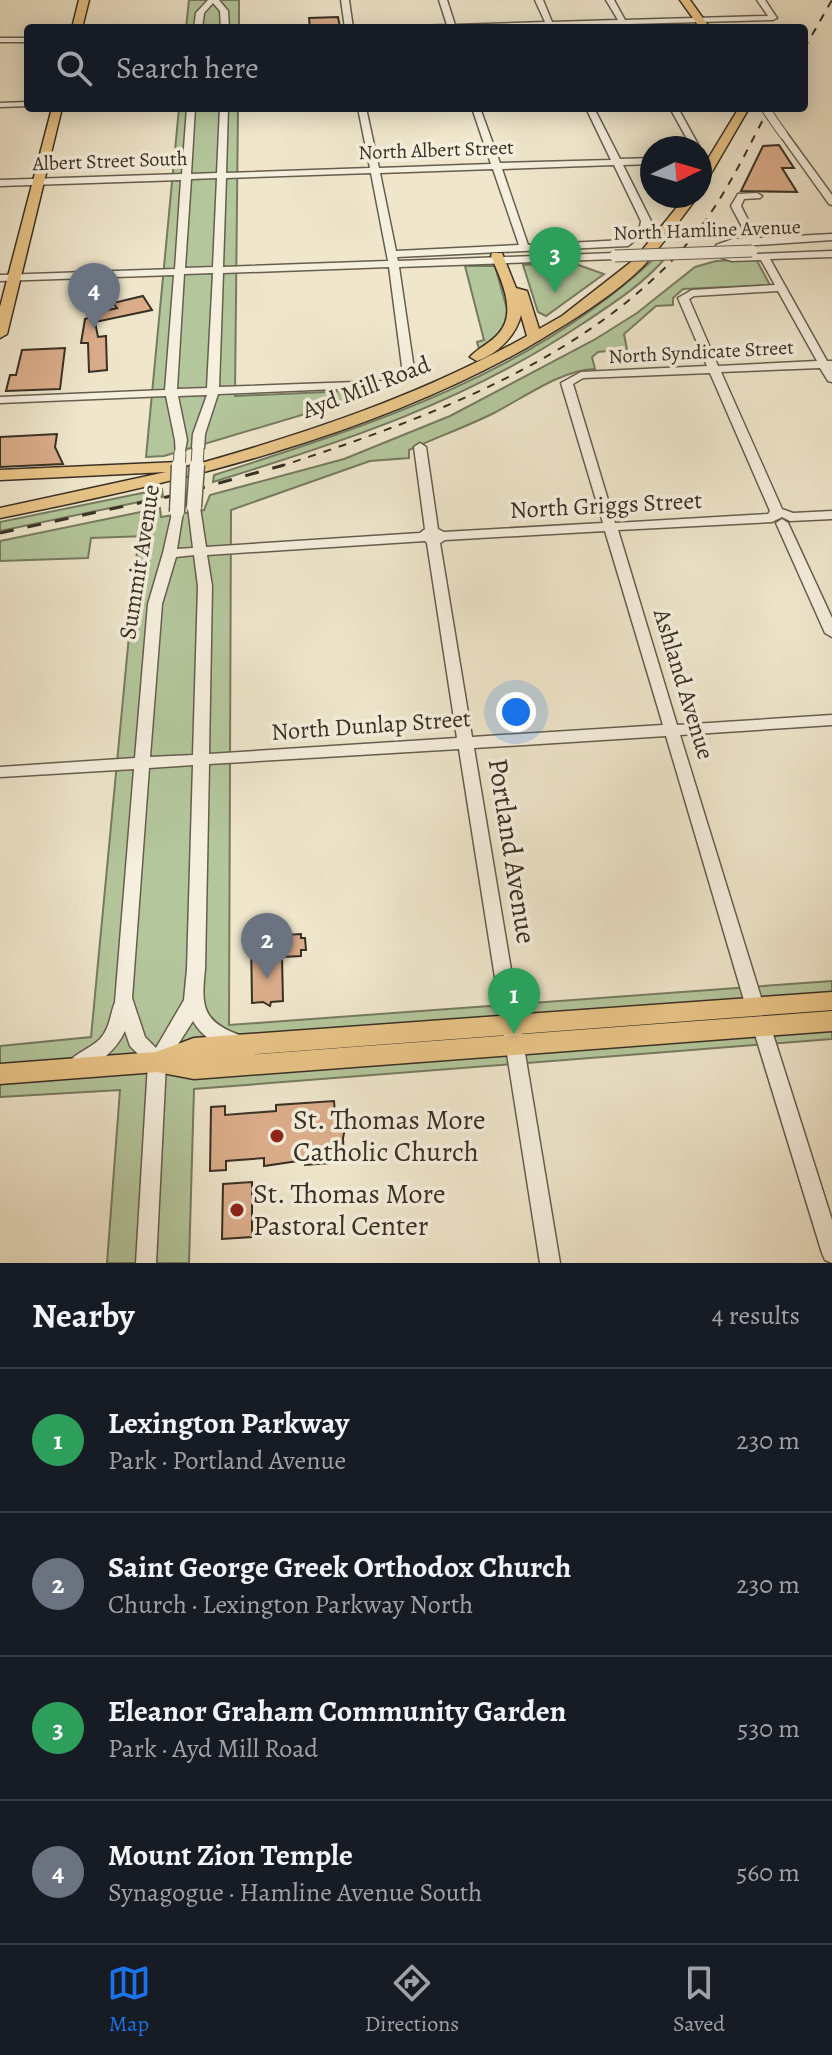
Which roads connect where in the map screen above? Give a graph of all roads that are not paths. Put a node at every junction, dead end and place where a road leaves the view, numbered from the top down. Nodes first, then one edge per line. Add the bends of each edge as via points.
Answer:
1 (84, 0) edge
2 (214, 0) edge
3 (345, 0) edge
4 (443, 0) edge
5 (539, 0) edge
6 (610, 0) edge
7 (685, 0) edge
8 (761, 0) edge
9 (232, 2) dead end
10 (194, 3) dead end
11 (205, 7) junction
12 (224, 11) junction
13 (78, 24) edge
14 (199, 24) edge
15 (225, 24) edge
16 (348, 24) edge
17 (450, 24) edge
18 (549, 24) edge
19 (624, 24) edge
20 (702, 24) edge
21 (0, 40) edge
22 (24, 40) edge
23 (24, 104) edge
24 (0, 105) edge
25 (56, 112) edge
26 (191, 112) edge
27 (224, 112) edge
28 (363, 112) edge
29 (477, 112) edge
30 (592, 112) edge
31 (676, 112) edge
32 (732, 112) edge
33 (742, 112) edge
34 (768, 112) edge
35 (689, 136) edge
36 (712, 147) edge
37 (640, 161) edge
38 (617, 162) junction
39 (712, 162) edge
40 (497, 166) junction
41 (374, 170) junction
42 (222, 176) junction
43 (187, 177) junction
44 (38, 182) junction
45 (0, 183) edge
46 (757, 196) dead end
47 (832, 202) edge
48 (676, 208) edge
49 (684, 208) edge
50 (832, 237) edge
51 (752, 246) junction
52 (832, 246) edge
53 (525, 249) junction
54 (832, 254) edge
55 (764, 257) junction
56 (392, 258) junction
57 (505, 258) junction
58 (218, 269) junction
59 (180, 271) junction
60 (7, 277) edge
61 (782, 288) junction
62 (514, 307) junction
63 (0, 334) edge
64 (532, 334) junction
65 (828, 364) edge
66 (714, 370) junction
67 (448, 374) junction
68 (571, 379) joint
69 (832, 379) edge
70 (213, 391) junction
71 (171, 392) junction
72 (0, 400) edge
73 (420, 447) dead end
74 (181, 460) junction
75 (0, 475) edge
76 (0, 505) edge
77 (0, 513) edge
78 (832, 515) edge
79 (780, 518) junction
80 (609, 526) junction
81 (433, 536) junction
82 (199, 549) junction
83 (170, 553) junction
84 (832, 633) edge
85 (832, 720) edge
86 (670, 730) junction
87 (467, 743) junction
88 (201, 760) junction
89 (143, 763) junction
90 (0, 772) edge
91 (123, 998) junction
92 (193, 1000) junction
93 (832, 1001) edge
94 (759, 1018) junction
95 (832, 1021) edge
96 (512, 1036) junction
97 (246, 1044) junction
98 (157, 1062) junction
99 (68, 1069) junction
100 (0, 1074) edge
101 (832, 1253) edge
102 (146, 1263) edge
103 (550, 1263) edge

1 - 13 main road
2 - 11 street
2 - 12 street
3 - 16 street
4 - 17 street
5 - 18 street
6 - 19 street
7 - 20 main road
8 - 20 street via 773,18
9 - 12 street
10 - 11 street
11 - 14 street
12 - 15 street
21 - 22 street
23 - 24 street
25 - 44 main road
26 - 43 street, Summit Avenue
27 - 42 street, Summit Avenue
28 - 41 street
29 - 40 street
30 - 38 street
31 - 35 street
32 - 36 main road
33 - 39 main road
34 - 47 street, bridge
37 - 38 street, North Albert Street
38 - 40 street, North Albert Street
38 - 53 street, North Hamline Avenue via 647,225 622,246
40 - 41 street, North Albert Street
40 - 53 street
41 - 42 street, North Albert Street
41 - 56 street
42 - 43 street, Albert Street South
42 - 58 street, Summit Avenue
43 - 44 street, Albert Street South
43 - 59 street, Summit Avenue
44 - 45 street, Albert Street South
44 - 60 main road
46 - 51 street via 741,196 736,206
48 - 64 main road, Ayd Mill Road via 617,273
49 - 64 main road, Ayd Mill Road via 620,279
50 - 51 street
51 - 52 street, North Hamline Avenue
51 - 55 street via 721,245 732,258
51 - 57 street, North Hamline Avenue, bridge
53 - 56 street, North Hamline Avenue
54 - 55 street
55 - 61 street
56 - 57 street, North Hamline Avenue
56 - 58 street, North Hamline Avenue
56 - 70 street via 409,376 384,384
57 - 62 main road
57 - 64 main road
58 - 59 street, North Hamline Avenue
58 - 70 street, Summit Avenue
59 - 60 street, North Hamline Avenue
59 - 71 street, Summit Avenue
60 - 63 main road
61 - 65 street
61 - 66 street via 686,295 683,303
62 - 64 main road via 522,328
62 - 67 main road via 514,324 506,336
64 - 67 main road, Ayd Mill Road
64 - 77 main road, Ayd Mill Road via 419,395 301,439 152,482
65 - 66 street, North Syndicate Street
65 - 69 street
66 - 68 street, North Syndicate Street
66 - 79 street
67 - 74 main road, Ayd Mill Road via 321,425
68 - 80 street, Ashland Avenue via 567,391
70 - 71 street
70 - 82 street, Summit Avenue, bridge via 199,434 194,507
71 - 72 street
71 - 74 street, Summit Avenue
73 - 81 street, Portland Avenue
74 - 75 main road
74 - 76 main road, Ayd Mill Road
74 - 83 street, Summit Avenue, bridge
78 - 79 street, North Griggs Street
79 - 80 street, North Griggs Street
79 - 84 street
80 - 81 street, North Griggs Street
80 - 86 street, Ashland Avenue
81 - 82 street, North Griggs Street
81 - 87 street, Portland Avenue
82 - 83 street, North Griggs Street
82 - 88 street, Summit Avenue via 205,586
83 - 89 street, Summit Avenue via 155,604
85 - 86 street, North Dunlap Street
86 - 87 street, North Dunlap Street
86 - 94 street, Ashland Avenue
87 - 88 street, North Dunlap Street
87 - 96 street, Portland Avenue
88 - 89 street, North Dunlap Street
88 - 92 street, Summit Avenue
89 - 90 street, North Dunlap Street
89 - 91 street, Summit Avenue
91 - 98 street, Summit Avenue via 137,1041
91 - 99 street via 109,1045
92 - 97 street via 210,1033
92 - 98 street, Summit Avenue
93 - 94 main road
94 - 95 main road
94 - 96 main road
94 - 101 street, Ashland Avenue
96 - 97 main road
96 - 98 main road via 194,1069
96 - 103 street, Portland Avenue
97 - 98 main road via 194,1048
98 - 99 main road
98 - 102 street
99 - 100 main road

